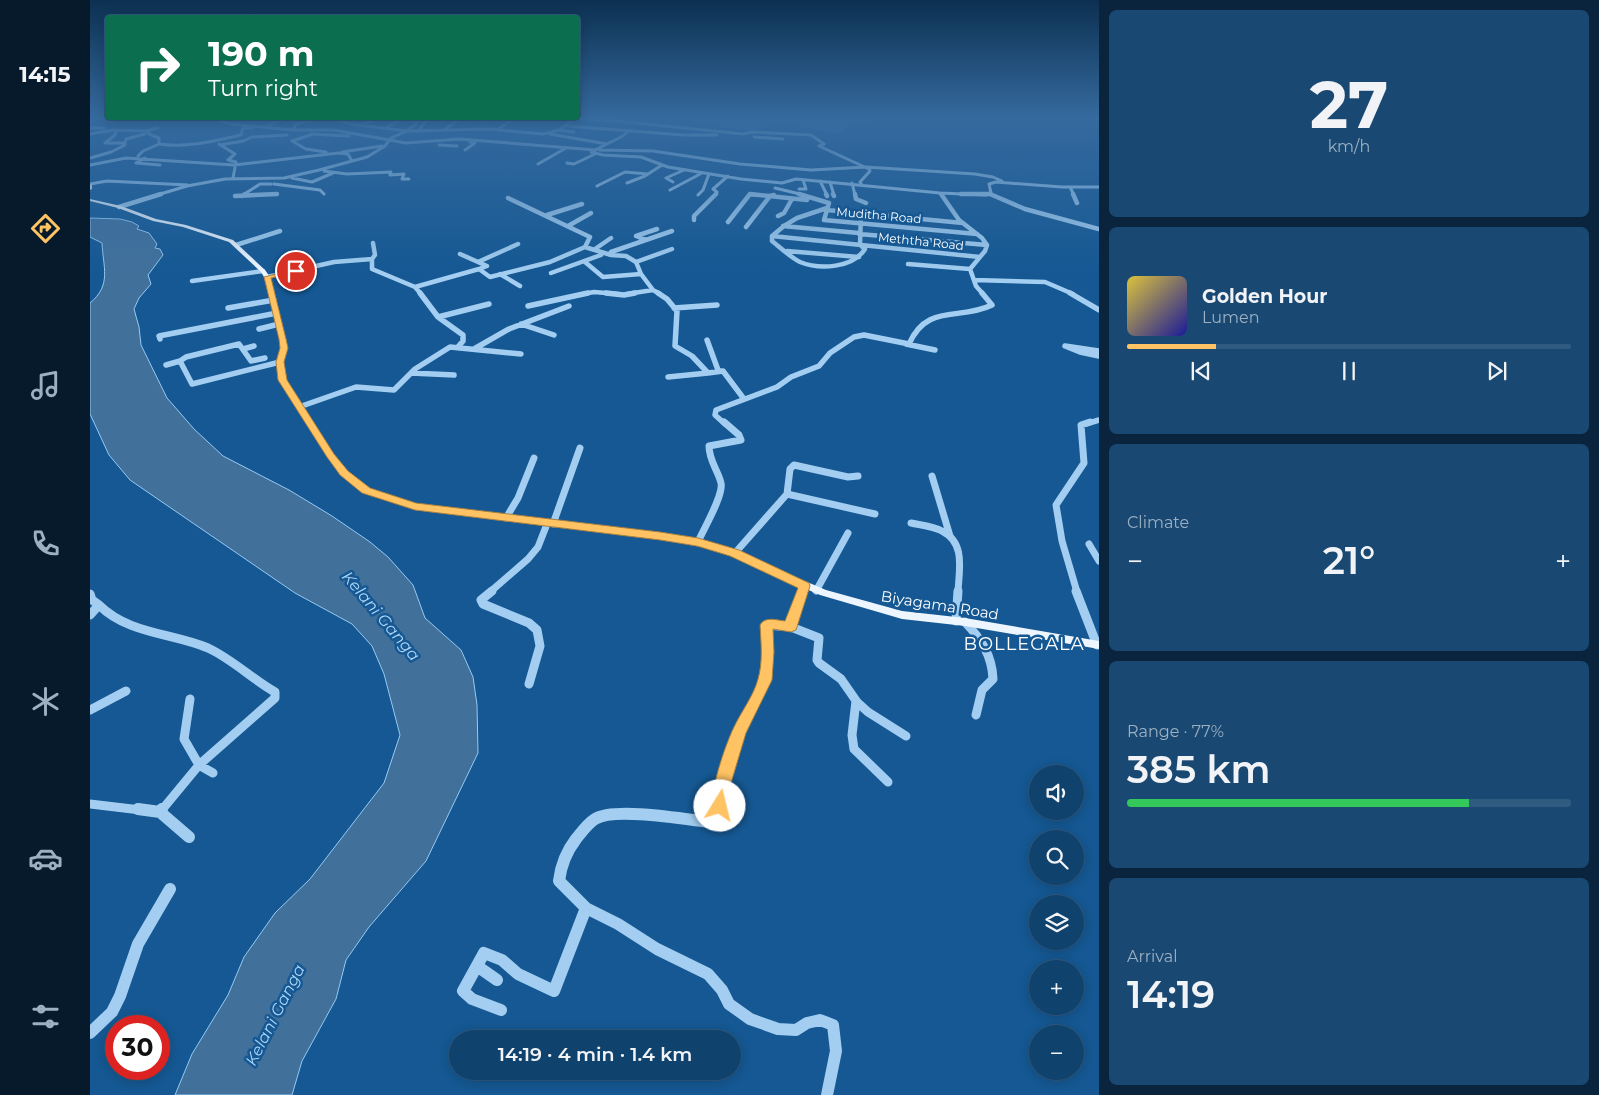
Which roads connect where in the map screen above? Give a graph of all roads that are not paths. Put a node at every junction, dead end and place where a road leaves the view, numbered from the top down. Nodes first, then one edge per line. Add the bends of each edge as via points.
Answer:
1 (234, 169) edge
2 (322, 169) edge
3 (656, 169) edge
4 (680, 169) edge
5 (796, 169) edge
6 (799, 169) edge
7 (838, 169) edge
8 (868, 169) edge
9 (899, 169) edge
10 (319, 170) junction
11 (684, 170) junction
12 (336, 172) junction
13 (702, 173) junction
14 (648, 174) junction
15 (709, 174) junction
16 (728, 176) junction
17 (291, 177) junction
18 (233, 178) junction
19 (284, 178) junction
20 (409, 179) dead end
21 (793, 180) junction
22 (803, 180) junction
23 (820, 181) junction
24 (673, 182) dead end
25 (773, 182) junction
26 (830, 182) junction
27 (627, 183) dead end
28 (852, 183) junction
29 (1004, 183) junction
30 (274, 184) junction
31 (862, 185) junction
32 (90, 186) edge
33 (187, 186) junction
34 (597, 186) dead end
35 (245, 187) dead end
36 (254, 187) junction
37 (1070, 187) junction
38 (1099, 187) edge
39 (775, 188) junction
40 (799, 188) dead end
41 (670, 190) dead end
42 (940, 192) junction
43 (277, 194) dead end
44 (324, 194) dead end
45 (990, 194) junction
46 (698, 195) dead end
47 (235, 196) dead end
48 (242, 196) junction
49 (770, 196) junction
50 (827, 196) dead end
51 (834, 196) dead end
52 (508, 198) dead end
53 (792, 199) junction
54 (90, 200) edge
55 (813, 201) dead end
56 (866, 203) dead end
57 (1077, 203) dead end
58 (582, 204) dead end
59 (119, 207) junction
60 (827, 209) junction
61 (592, 213) dead end
62 (861, 213) junction
63 (547, 215) junction
64 (778, 216) dead end
65 (694, 220) dead end
66 (728, 222) dead end
67 (860, 223) junction
68 (963, 223) junction
69 (568, 226) junction
70 (781, 226) junction
71 (746, 227) dead end
72 (1099, 229) edge
73 (280, 231) dead end
74 (672, 231) dead end
75 (666, 232) junction
76 (859, 233) junction
77 (977, 234) junction
78 (772, 236) junction
79 (611, 238) dead end
80 (646, 240) junction
81 (373, 243) dead end
82 (518, 244) dead end
83 (236, 245) junction
84 (860, 245) junction
85 (987, 246) junction
86 (584, 247) junction
87 (595, 249) junction
88 (672, 249) dead end
89 (787, 251) junction
90 (609, 253) junction
91 (460, 254) dead end
92 (601, 256) dead end
93 (859, 257) junction
94 (980, 257) junction
95 (372, 259) junction
96 (478, 262) junction
97 (585, 262) junction
98 (636, 262) junction
99 (908, 264) dead end
100 (970, 268) junction
101 (478, 269) junction
102 (551, 273) dead end
103 (265, 274) junction
104 (500, 274) junction
105 (640, 274) junction
106 (974, 280) junction
107 (192, 281) dead end
108 (520, 286) dead end
109 (415, 287) junction
110 (653, 290) junction
111 (274, 300) junction
112 (489, 304) dead end
113 (717, 305) dead end
114 (528, 306) dead end
115 (570, 306) dead end
116 (228, 308) dead end
117 (674, 308) junction
118 (1099, 310) edge
119 (276, 313) junction
120 (438, 317) junction
121 (279, 324) junction
122 (521, 324) junction
123 (259, 329) dead end
124 (554, 335) dead end
125 (160, 339) dead end
126 (707, 340) dead end
127 (906, 344) junction
128 (254, 346) dead end
129 (458, 347) junction
130 (242, 349) junction
131 (474, 349) junction
132 (935, 350) dead end
133 (1099, 351) edge
134 (521, 354) dead end
135 (1099, 356) edge
136 (265, 358) dead end
137 (180, 362) junction
138 (280, 362) junction
139 (166, 365) dead end
140 (718, 370) junction
141 (411, 373) junction
142 (708, 373) junction
143 (454, 375) dead end
144 (668, 377) dead end
145 (744, 399) junction
146 (299, 407) junction
147 (1099, 420) edge
148 (580, 448) dead end
149 (534, 458) dead end
150 (858, 476) dead end
151 (932, 476) dead end
152 (787, 494) junction
153 (875, 514) dead end
154 (506, 518) junction
155 (911, 523) dead end
156 (550, 524) junction
157 (848, 533) dead end
158 (950, 536) junction
159 (698, 542) junction
160 (1090, 544) dead end
161 (734, 553) junction
162 (1099, 561) edge
163 (804, 586) junction
164 (816, 591) junction
165 (90, 594) edge
166 (99, 605) junction
167 (90, 615) edge
168 (961, 621) junction
169 (791, 627) junction
170 (1098, 645) edge
171 (529, 684) dead end
172 (126, 691) dead end
173 (190, 699) dead end
174 (856, 701) junction
175 (90, 710) edge
176 (976, 715) dead end
177 (906, 736) dead end
178 (199, 765) junction
179 (213, 773) dead end
180 (888, 782) dead end
181 (90, 804) edge
182 (160, 812) junction
183 (189, 837) dead end
184 (170, 889) dead end
185 (586, 908) junction
186 (477, 966) junction
187 (497, 980) dead end
188 (501, 1010) dead end
189 (90, 1033) edge
190 (827, 1095) edge

1 - 18 street
2 - 10 street
3 - 14 street
4 - 11 street
5 - 21 street
6 - 7 street
8 - 31 street via 870,171 860,182
9 - 29 street via 975,174
10 - 12 street
10 - 17 street
11 - 13 street
11 - 24 street via 666,178
12 - 17 street via 312,182
12 - 20 street via 391,172 404,174 402,179
13 - 15 street
13 - 41 street
14 - 27 street
14 - 34 street via 626,172
15 - 16 street
15 - 46 street
16 - 25 street
16 - 65 street via 715,185 713,190 717,192 694,216
17 - 19 street
18 - 19 street
18 - 33 street
19 - 30 street
21 - 22 street
21 - 25 street
22 - 23 street
22 - 40 street via 806,190
23 - 26 street
23 - 50 street
25 - 39 street
26 - 28 street
26 - 51 street
28 - 31 street
28 - 56 street via 856,199
29 - 37 street
29 - 45 street via 989,184
30 - 36 street via 261,183
30 - 44 street via 320,190
31 - 42 street
32 - 33 street via 119,181
33 - 59 street
35 - 36 street
36 - 48 street
37 - 38 street
37 - 57 street
39 - 49 street via 774,195
39 - 60 street, Muditha Road via 827,201
42 - 45 street
42 - 68 street
43 - 48 street
45 - 72 street via 997,200
47 - 48 street
49 - 53 street
49 - 66 street via 750,194
49 - 71 street
52 - 63 street
53 - 55 street
53 - 64 street via 784,213
54 - 59 main road, Biyagama Road
58 - 63 street
59 - 83 main road, Biyagama Road via 220,237
60 - 62 street
60 - 67 street, Muditha Road via 824,220
60 - 70 street via 802,215
61 - 69 street
62 - 67 street
62 - 68 street
63 - 69 street
67 - 76 street
67 - 77 street, Muditha Road
68 - 77 street
69 - 86 street via 590,237
70 - 76 street
70 - 78 street
73 - 83 street
74 - 75 street
75 - 80 street
75 - 80 street via 655,229 636,236
76 - 84 street
76 - 85 street
77 - 85 street
78 - 84 street, Meththa Road
78 - 89 street via 772,240
79 - 87 street
80 - 90 street
81 - 95 street via 375,255
82 - 96 street
83 - 103 main road, Biyagama Road
84 - 93 street via 864,249
84 - 94 street, Meththa Road
85 - 94 street
86 - 87 street
86 - 104 street via 571,256
87 - 90 street
88 - 98 street
89 - 93 street
89 - 93 street via 800,262 823,266
90 - 98 street via 626,256
91 - 96 street
92 - 97 street
94 - 100 street
95 - 103 street
95 - 109 street via 372,269
96 - 101 street via 487,266
97 - 102 street
97 - 105 street via 603,277
98 - 105 street
99 - 100 street
100 - 106 street
101 - 104 street via 490,277
101 - 109 street
103 - 107 street
103 - 111 main road, Biyagama Road
104 - 108 street
105 - 110 street
106 - 118 street via 1045,282
106 - 127 street via 992,305 927,319
109 - 120 street
110 - 114 street via 624,295 594,292
110 - 117 street via 662,294
111 - 116 street
111 - 119 main road, Biyagama Road
112 - 120 street
113 - 117 street
115 - 122 street
117 - 142 street via 677,311 675,346 692,356
119 - 121 main road, Biyagama Road
119 - 125 street via 209,323 159,336
120 - 129 street via 461,332 463,341
121 - 123 street
121 - 138 main road, Biyagama Road via 284,348
122 - 124 street
122 - 131 street
126 - 140 street
127 - 132 street
127 - 145 street via 864,335 854,337 830,353 818,366
128 - 130 street
129 - 131 street
129 - 141 street via 444,350
130 - 136 street via 252,361
130 - 137 street via 239,344 186,357
131 - 134 street
133 - 135 street via 1065,346
137 - 138 street via 192,384
137 - 139 street
138 - 146 main road, Biyagama Road via 282,380
140 - 142 street
140 - 145 street via 723,371
141 - 143 street
141 - 146 street via 394,390 352,388
142 - 144 street
145 - 159 street via 714,413 741,440 708,446 722,489
146 - 154 main road, Biyagama Road via 344,473 366,490 415,506
147 - 170 street via 1081,425 1084,463 1056,505 1077,597
148 - 156 street
149 - 154 street
150 - 152 street via 848,477 794,465 790,469
151 - 158 street
152 - 153 street
152 - 161 street
154 - 156 main road, Biyagama Road
155 - 158 street
156 - 159 main road, Biyagama Road
156 - 171 street via 528,559 481,600 483,604 529,623 537,630 540,646
157 - 164 street
158 - 168 street via 960,555
159 - 161 main road, Biyagama Road
160 - 162 street
161 - 163 main road, Biyagama Road
163 - 164 main road, Biyagama Road
163 - 169 street
164 - 168 main road, Biyagama Road via 902,615
165 - 166 street
166 - 167 street
166 - 178 street via 110,617 206,648 275,692 276,698
168 - 170 main road, Biyagama Road
168 - 176 street via 986,644 993,668 993,679 982,690
169 - 174 street via 819,638 817,660 821,667 839,677
169 - 185 street via 766,625 765,680 739,732 723,783 718,814 709,822 607,814 595,819 566,854 559,881
172 - 175 street
173 - 178 street via 184,739
174 - 177 street
174 - 180 street via 852,735 854,749
178 - 179 street
178 - 182 street
181 - 182 street
182 - 183 street
184 - 189 street via 138,944 112,1012
185 - 186 street via 554,991 518,974 492,955 484,953
185 - 190 street via 708,974 729,1004 750,1018 778,1029 796,1030 807,1022 820,1020 833,1025 836,1043
186 - 187 street
186 - 188 street via 463,991 472,999

